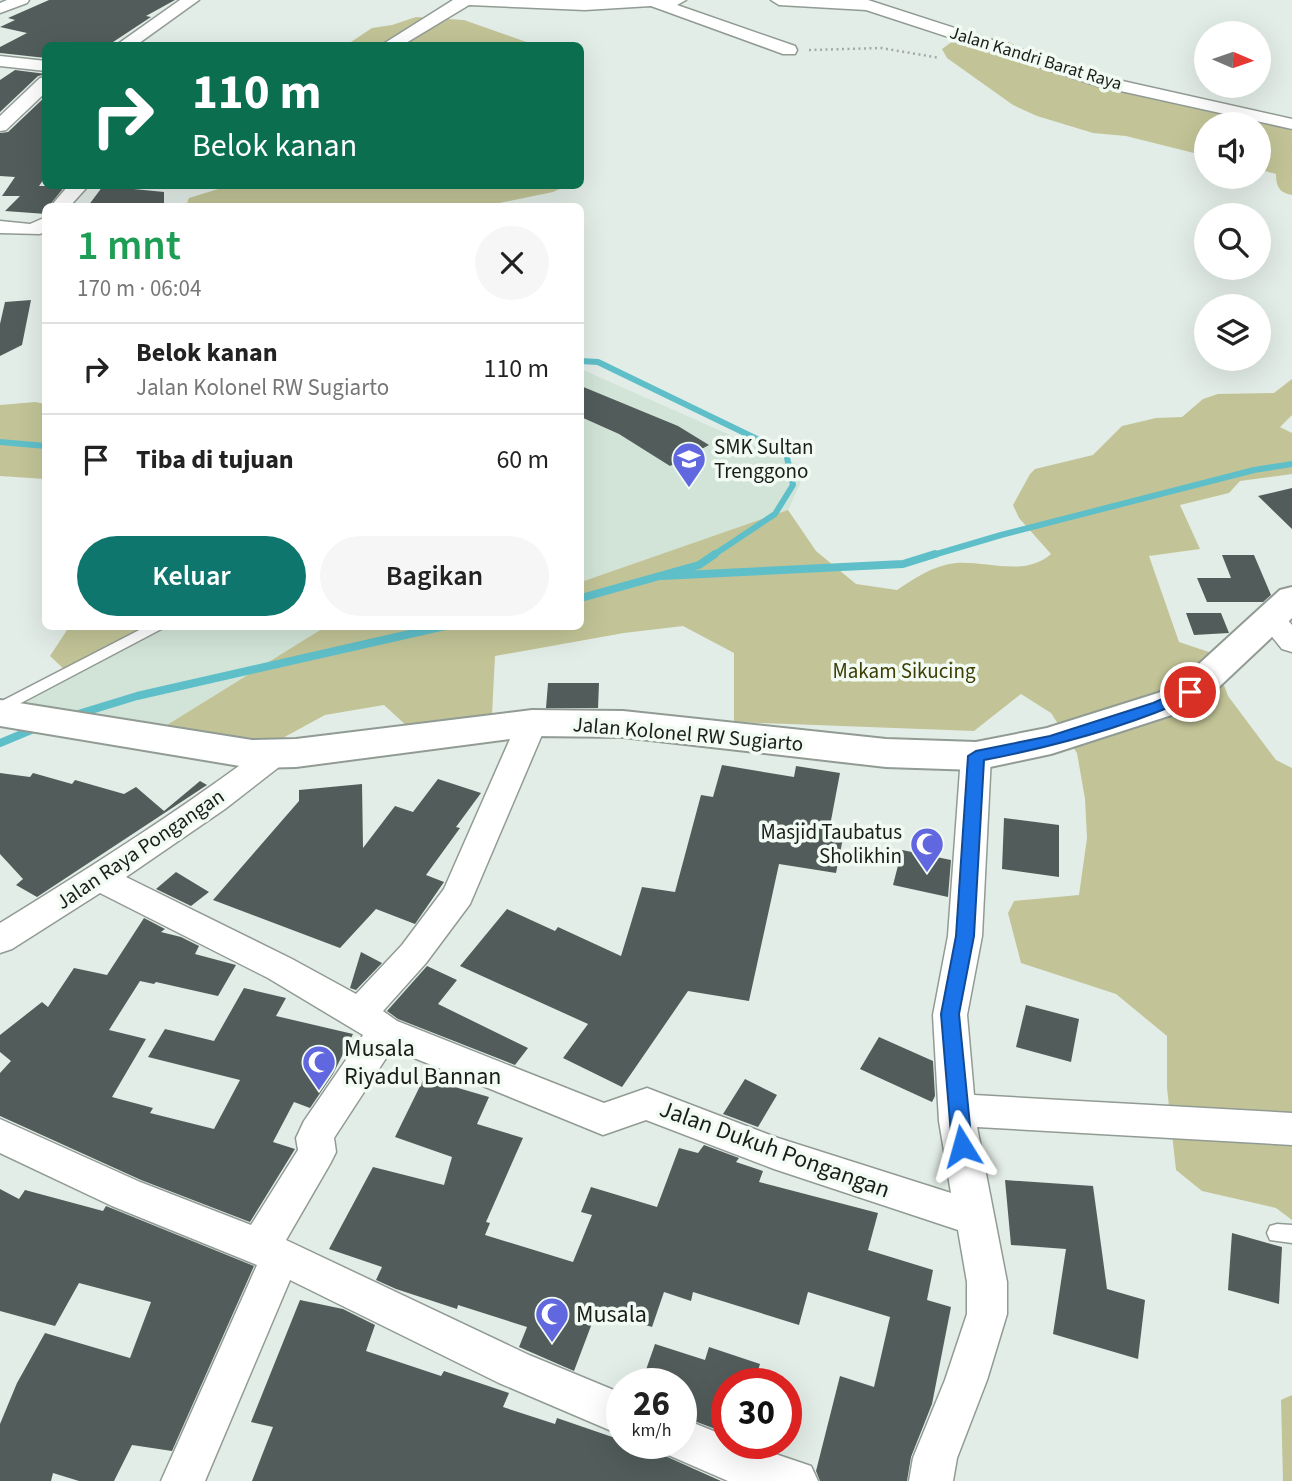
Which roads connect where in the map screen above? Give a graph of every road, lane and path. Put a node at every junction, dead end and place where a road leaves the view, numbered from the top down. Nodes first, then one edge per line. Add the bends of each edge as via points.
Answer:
1 (21, 0) edge
2 (191, 0) edge
3 (464, 0) edge
4 (678, 0) edge
5 (779, 0) edge
6 (657, 3) junction
7 (0, 8) edge
8 (943, 12) dead end
9 (129, 42) edge
10 (395, 42) edge
11 (789, 50) joint
12 (940, 58) dead end
13 (1030, 59) junction
14 (0, 61) edge
15 (42, 66) edge
16 (42, 86) edge
17 (1292, 124) edge
18 (0, 126) edge
19 (75, 189) edge
20 (63, 203) edge
21 (42, 225) edge
22 (0, 227) edge
23 (1285, 619) edge
24 (152, 630) edge
25 (0, 711) edge
26 (532, 723) junction
27 (277, 754) junction
28 (976, 756) junction
29 (99, 878) junction
30 (0, 940) edge
31 (372, 1022) junction
32 (957, 1110) junction
33 (1292, 1129) edge
34 (0, 1135) edge
35 (974, 1218) junction
36 (270, 1252) junction
37 (606, 1408) edge
38 (697, 1446) edge
39 (183, 1481) edge
40 (796, 1481) edge
41 (931, 1481) edge

1 - 7 street
2 - 9 street
3 - 6 street
3 - 10 street
4 - 6 street
5 - 13 street, Jalan Kandri Barat Raya via 868,5
6 - 11 street
8 - 13 street
11 - 12 path via 881,48
13 - 17 street, Jalan Kandri Barat Raya via 1104,82
14 - 15 street
16 - 18 street
19 - 20 street
21 - 22 street via 33,230
23 - 28 main road, Jalan Kolonel RW Sugiarto via 1171,702 1052,741
24 - 25 lane
25 - 27 main road, Jalan Kolonel RW Sugiarto via 252,754
26 - 27 main road, Jalan Kolonel RW Sugiarto
26 - 28 main road, Jalan Kolonel RW Sugiarto via 623,724 886,753
26 - 31 street via 458,895
27 - 29 street, Jalan Raya Pongangan
28 - 32 street via 965,936 950,1014
29 - 30 street, Jalan Raya Pongangan
29 - 31 street, Jalan Dukuh Pongangan via 291,975
31 - 35 street, Jalan Dukuh Pongangan via 599,1118 615,1117 647,1104 774,1153
31 - 36 street via 349,1088 317,1132 317,1152
32 - 33 street
32 - 35 street
34 - 36 street via 126,1194
35 - 41 street via 987,1282 987,1314 935,1458
36 - 37 street via 514,1369
36 - 39 street
38 - 40 street

